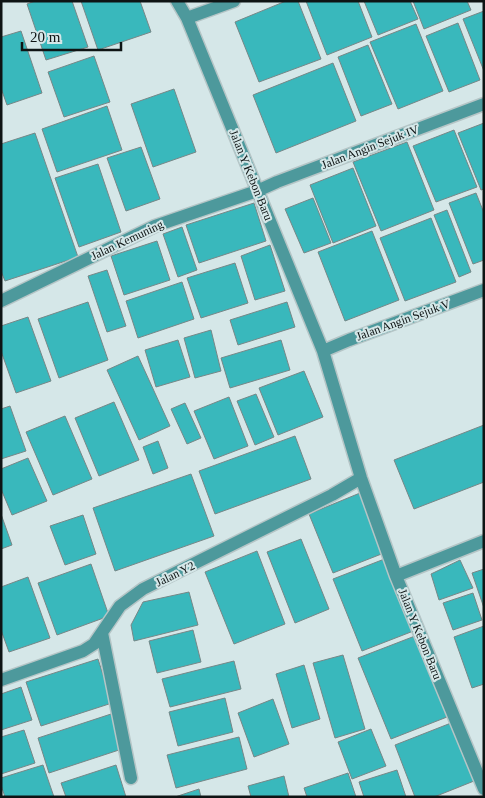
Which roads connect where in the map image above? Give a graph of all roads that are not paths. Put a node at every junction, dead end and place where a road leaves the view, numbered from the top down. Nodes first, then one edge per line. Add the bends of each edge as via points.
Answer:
1 (177, 1) edge
2 (234, 1) edge
3 (187, 18) junction
4 (484, 104) edge
5 (257, 191) junction
6 (484, 290) edge
7 (1, 301) edge
8 (323, 351) junction
9 (361, 478) junction
10 (484, 541) edge
11 (396, 576) junction
12 (102, 633) junction
13 (1, 680) edge
14 (131, 778) dead end
15 (484, 789) edge

1 - 3 street, Jalan Y Kebon Baru
2 - 3 street
3 - 5 street, Jalan Y Kebon Baru
4 - 5 street, Jalan Angin Sejuk IV
5 - 7 street, Jalan Kemuning via 155,226
5 - 8 street, Jalan Y Kebon Baru
6 - 8 street, Jalan Angin Sejuk V
8 - 9 street, Jalan Y Kebon Baru
9 - 11 street, Jalan Y Kebon Baru
9 - 12 street, Jalan Y2 via 143,589 120,606
10 - 11 street
11 - 15 street, Jalan Y Kebon Baru
12 - 13 street, Jalan Y2 via 83,651
12 - 14 street

